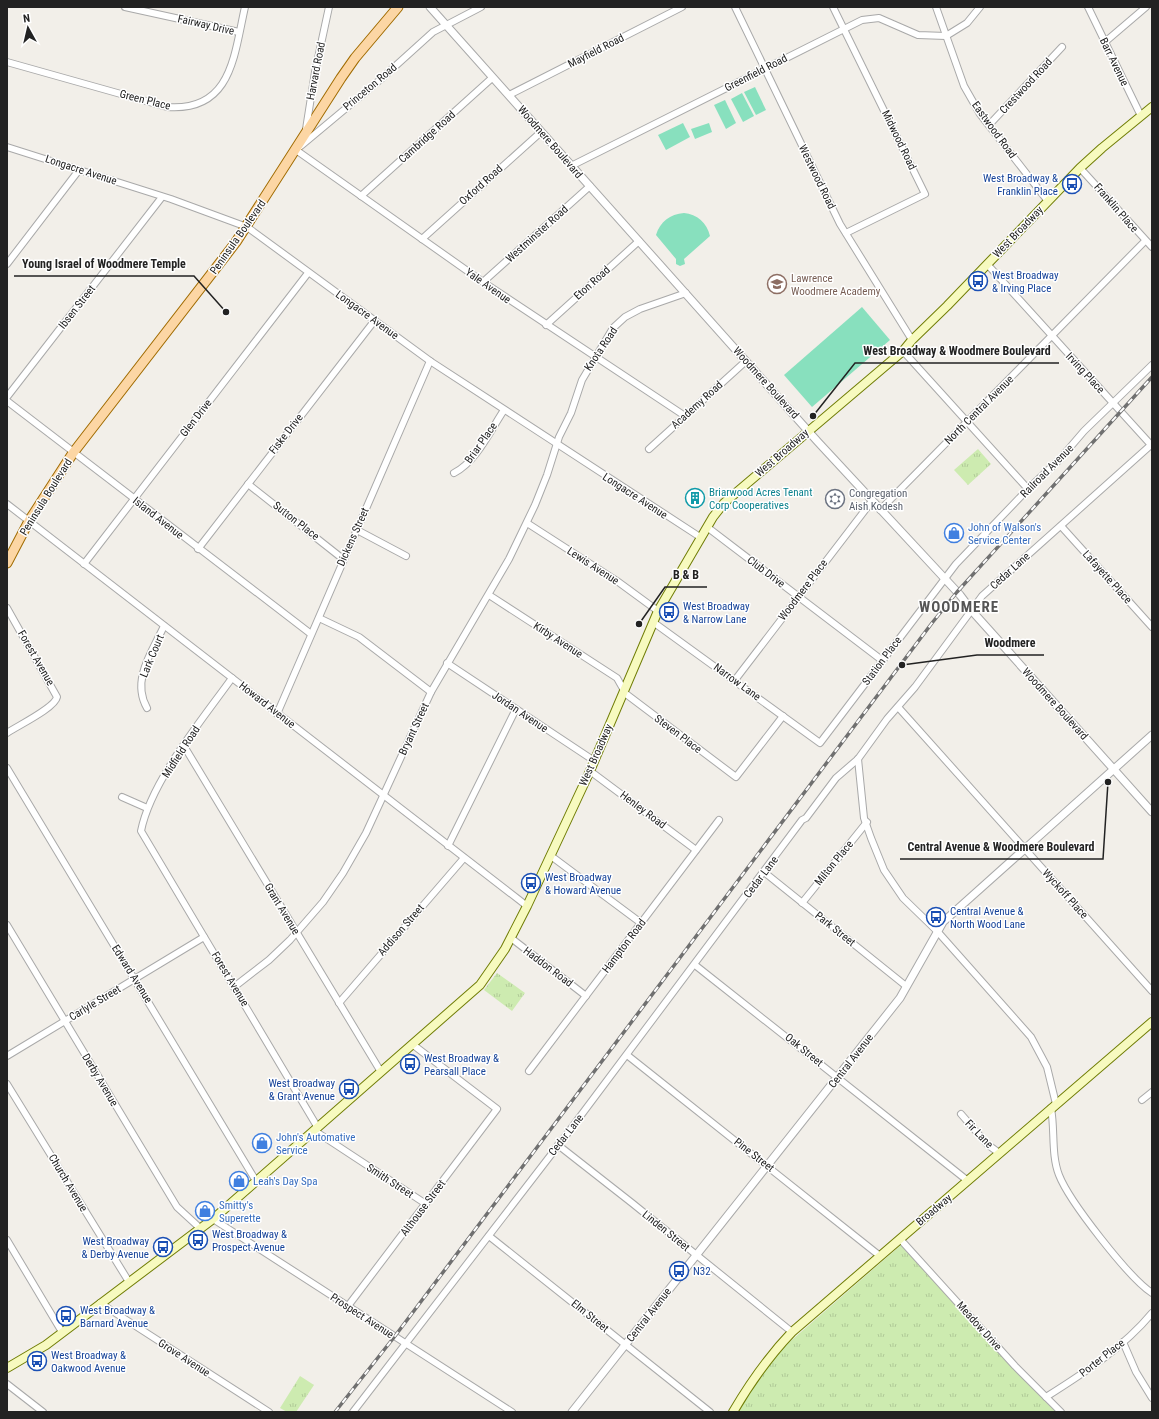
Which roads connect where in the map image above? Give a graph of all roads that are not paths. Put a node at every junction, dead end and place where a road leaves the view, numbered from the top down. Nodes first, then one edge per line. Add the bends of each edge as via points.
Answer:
1 (125, 7) edge
2 (245, 7) edge
3 (329, 7) edge
4 (398, 7) edge
5 (430, 7) edge
6 (481, 7) edge
7 (682, 7) edge
8 (735, 7) edge
9 (833, 7) edge
10 (936, 7) edge
11 (980, 7) edge
12 (1088, 7) edge
13 (1146, 7) edge
14 (445, 25) junction
15 (844, 29) junction
16 (240, 32) junction
17 (946, 36) junction
18 (1104, 42) junction
19 (1062, 47) dead end
20 (7, 62) edge
21 (764, 69) junction
22 (492, 78) junction
23 (509, 95) junction
24 (1152, 107) edge
25 (1141, 116) junction
26 (989, 125) junction
27 (541, 132) junction
28 (305, 135) junction
29 (7, 146) edge
30 (296, 150) junction
31 (571, 166) junction
32 (1080, 168) junction
33 (79, 170) junction
34 (590, 186) junction
35 (361, 196) junction
36 (162, 197) junction
37 (1047, 200) junction
38 (247, 227) junction
39 (846, 233) junction
40 (422, 239) junction
41 (639, 241) junction
42 (1145, 241) junction
43 (1152, 247) edge
44 (7, 264) edge
45 (987, 264) junction
46 (308, 273) junction
47 (483, 282) junction
48 (686, 293) junction
49 (375, 320) junction
50 (546, 325) junction
51 (1052, 338) junction
52 (912, 340) junction
53 (903, 351) junction
54 (595, 358) junction
55 (430, 360) junction
56 (746, 361) junction
57 (1152, 365) edge
58 (7, 397) edge
59 (7, 402) edge
60 (1113, 403) junction
61 (504, 410) junction
62 (685, 416) junction
63 (967, 421) junction
64 (809, 431) junction
65 (557, 445) junction
66 (1152, 445) edge
67 (649, 449) dead end
68 (73, 453) junction
69 (454, 473) dead end
70 (248, 484) junction
71 (1028, 489) junction
72 (133, 499) junction
73 (872, 501) junction
74 (7, 504) edge
75 (880, 510) junction
76 (29, 521) junction
77 (527, 523) junction
78 (1061, 526) junction
79 (707, 527) junction
80 (356, 530) junction
81 (700, 538) junction
82 (198, 549) junction
83 (406, 556) dead end
84 (344, 558) junction
85 (7, 563) edge
86 (84, 564) junction
87 (945, 580) junction
88 (489, 595) junction
89 (798, 596) junction
90 (7, 608) edge
91 (658, 611) junction
92 (972, 611) junction
93 (319, 618) junction
94 (653, 622) junction
95 (164, 626) junction
96 (1152, 627) edge
97 (311, 634) junction
98 (883, 661) junction
99 (447, 663) junction
100 (232, 678) junction
101 (734, 680) junction
102 (625, 688) junction
103 (431, 692) junction
104 (898, 707) junction
105 (147, 708) dead end
106 (516, 709) junction
107 (277, 714) junction
108 (783, 716) junction
109 (7, 733) edge
110 (1152, 735) edge
111 (820, 743) joint
112 (184, 746) junction
113 (858, 759) junction
114 (593, 760) junction
115 (7, 768) edge
116 (1114, 769) junction
117 (590, 771) junction
118 (383, 796) junction
119 (122, 797) dead end
120 (146, 808) junction
121 (1152, 812) edge
122 (718, 820) dead end
123 (867, 822) junction
124 (140, 831) joint
125 (448, 846) junction
126 (1025, 849) junction
127 (696, 850) junction
128 (551, 856) junction
129 (464, 858) junction
130 (764, 872) junction
131 (802, 903) junction
132 (527, 906) junction
133 (641, 923) junction
134 (7, 925) edge
135 (937, 931) junction
136 (296, 932) junction
137 (204, 937) junction
138 (511, 938) junction
139 (695, 964) junction
140 (135, 979) junction
141 (906, 986) junction
142 (234, 987) junction
143 (1152, 990) edge
144 (586, 996) junction
145 (339, 1003) junction
146 (65, 1021) junction
147 (1152, 1022) edge
148 (412, 1044) junction
149 (627, 1055) junction
150 (7, 1056) edge
151 (529, 1071) dead end
152 (381, 1072) junction
153 (838, 1077) junction
154 (7, 1084) edge
155 (1152, 1092) edge
156 (1142, 1100) dead end
157 (1054, 1106) junction
158 (961, 1114) dead end
159 (316, 1129) junction
160 (558, 1145) junction
161 (999, 1153) junction
162 (767, 1166) junction
163 (256, 1181) junction
164 (968, 1181) junction
165 (426, 1204) junction
166 (213, 1219) junction
167 (201, 1229) junction
168 (489, 1236) junction
169 (900, 1239) junction
170 (7, 1240) edge
171 (696, 1255) junction
172 (880, 1256) junction
173 (129, 1282) junction
174 (1152, 1292) edge
175 (100, 1303) junction
176 (348, 1306) junction
177 (1152, 1313) edge
178 (62, 1332) junction
179 (792, 1332) junction
180 (1122, 1342) junction
181 (406, 1344) junction
182 (625, 1344) junction
183 (7, 1368) edge
184 (7, 1384) edge
185 (1046, 1397) junction
186 (1152, 1398) edge
187 (44, 1412) edge
188 (269, 1412) edge
189 (353, 1412) edge
190 (512, 1412) edge
191 (572, 1412) edge
192 (710, 1412) edge
193 (733, 1412) edge
194 (1061, 1412) edge

1 - 16 street, Fairway Drive
2 - 16 street, Green Place
3 - 28 street, Harvard Road via 314,72
4 - 28 main road, Peninsula Boulevard via 355,58
5 - 14 street, Woodmere Boulevard
6 - 14 street, Princeton Road
7 - 23 street, Mayfield Road
8 - 21 street, Westwood Road
9 - 15 street, Midwood Road
10 - 17 street, Eastwood Road
11 - 17 street via 967,23
12 - 18 street, Barr Avenue
13 - 18 street
14 - 22 street, Woodmere Boulevard
14 - 30 street, Princeton Road via 433,32
15 - 17 street, Greenfield Road via 862,20 879,18 918,35
15 - 21 street, Greenfield Road
15 - 39 street, Midwood Road via 925,194
16 - 20 street, Green Place via 230,72 220,88 204,101 179,108 167,107
17 - 26 street, Eastwood Road via 964,86
18 - 25 street, Barr Avenue
19 - 26 street, Crestwood Road
21 - 31 street, Greenfield Road
21 - 39 street, Westwood Road
22 - 23 street, Woodmere Boulevard
22 - 35 street, Cambridge Road
23 - 27 street, Woodmere Boulevard
24 - 25 main road, West Broadway
25 - 32 main road, West Broadway
26 - 37 street, Eastwood Road
27 - 31 street, Woodmere Boulevard
27 - 40 street, Oxford Road
28 - 30 main road, Peninsula Boulevard
29 - 33 street, Longacre Avenue
30 - 35 street, Yale Avenue
30 - 38 main road, Peninsula Boulevard
31 - 34 street, Woodmere Boulevard
32 - 37 main road, West Broadway
32 - 42 street, Franklin Place
33 - 36 street, Longacre Avenue
33 - 44 street
34 - 41 street, Woodmere Boulevard
34 - 47 street, Westminster Road
35 - 40 street, Yale Avenue
36 - 38 street, Longacre Avenue
36 - 58 street, Ibsen Street
37 - 45 main road, West Broadway
38 - 46 street, Longacre Avenue
38 - 68 main road, Peninsula Boulevard
39 - 52 street, Westwood Road
40 - 47 street, Yale Avenue
41 - 48 street, Woodmere Boulevard
41 - 50 street, Eton Road
42 - 43 street, Franklin Place
42 - 51 street, North Central Avenue
45 - 51 street, Irving Place
45 - 52 main road, West Broadway
46 - 49 street, Longacre Avenue
46 - 72 street, Glen Drive
47 - 50 street, Yale Avenue
48 - 54 street, Knota Road via 625,317 614,328
48 - 56 street, Woodmere Boulevard
49 - 55 street, Longacre Avenue
49 - 70 street, Fiske Drive
50 - 54 street, Yale Avenue
51 - 60 street, Irving Place
51 - 63 street, North Central Avenue
52 - 53 main road, West Broadway
53 - 63 street
53 - 64 main road, West Broadway
54 - 62 street, Yale Avenue
54 - 65 street, Knota Road via 582,380
55 - 61 street, Longacre Avenue
55 - 80 street, Dickens Street
56 - 62 street, Academy Road
56 - 64 street, Woodmere Boulevard
57 - 60 street, Railroad Avenue
59 - 68 street, Island Avenue
60 - 66 street, Irving Place
60 - 71 street, Railroad Avenue
61 - 65 street, Longacre Avenue
61 - 69 street, Briar Place via 472,459
62 - 67 street, Academy Road
63 - 71 street
63 - 75 street, North Central Avenue
64 - 73 street, Woodmere Boulevard
64 - 79 main road, West Broadway via 724,503
65 - 77 street, Bryant Street
65 - 81 street, Longacre Avenue
66 - 78 street, Cedar Lane
68 - 72 street, Island Avenue
68 - 76 main road, Peninsula Boulevard
70 - 82 street, Fiske Drive
70 - 84 street, Sutton Place
71 - 87 street, Railroad Avenue via 956,564
72 - 82 street, Island Avenue
72 - 86 street, Glen Drive
73 - 75 street, Woodmere Boulevard
73 - 89 street, Woodmere Place
74 - 76 street, Howard Avenue
75 - 87 street, Woodmere Boulevard
76 - 85 main road, Peninsula Boulevard
76 - 86 street, Howard Avenue
77 - 88 street, Bryant Street
77 - 91 street, Lewis Avenue via 617,581
78 - 92 street, Cedar Lane via 982,596
78 - 96 street, Lafayette Place
79 - 81 main road, West Broadway
79 - 89 street, Club Drive
80 - 83 street
80 - 84 street, Dickens Street
81 - 91 main road, West Broadway
82 - 97 street, Island Avenue
84 - 93 street, Dickens Street
86 - 95 street, Howard Avenue
87 - 92 street, Woodmere Boulevard
87 - 98 street, Station Place
88 - 99 street, Bryant Street
88 - 102 street, Kirby Avenue via 617,678
89 - 98 street, Club Drive
89 - 101 street, Woodmere Place
90 - 109 street, Forest Avenue via 56,692 57,701
91 - 94 main road, West Broadway
92 - 104 street, Cedar Lane
92 - 116 street, Woodmere Boulevard
93 - 97 street, Dickens Street
93 - 103 street via 359,637
94 - 101 street, Narrow Lane
94 - 102 main road, West Broadway
95 - 100 street, Howard Avenue
95 - 105 street, Lark Court via 141,676 140,686
97 - 107 street, Dickens Street
98 - 111 street, Station Place
99 - 103 street, Bryant Street
99 - 106 street, Jordan Avenue
100 - 107 street, Howard Avenue
100 - 112 street, Midfield Road
101 - 108 street, Narrow Lane
102 - 108 street, Steven Place via 626,694 736,777
102 - 114 main road, West Broadway
103 - 118 street, Bryant Street
104 - 113 street, Cedar Lane
104 - 126 street, Wyckoff Place
106 - 114 street, Jordan Avenue
106 - 125 street
107 - 118 street, Howard Avenue
108 - 111 street, Narrow Lane
110 - 116 street, Central Avenue
112 - 120 street, Midfield Road
112 - 136 street, Grant Avenue
113 - 123 street via 864,818
113 - 130 street, Cedar Lane via 836,778
114 - 117 main road, West Broadway
115 - 140 street, Edward Avenue
116 - 121 street, Woodmere Boulevard
116 - 126 street, Central Avenue
117 - 127 street, Henley Road
117 - 128 main road, West Broadway
118 - 125 street, Howard Avenue
118 - 136 street, Bryant Street via 343,873 323,902
119 - 120 street
120 - 124 street, Midfield Road
122 - 127 street, Hampton Road
123 - 131 street, Milton Place
123 - 135 street via 876,852 892,882 903,898
124 - 137 street, Forest Avenue
125 - 129 street, Howard Avenue
126 - 135 street, Central Avenue via 955,910
126 - 143 street, Wyckoff Place
127 - 133 street, Hampton Road
128 - 132 main road, West Broadway
128 - 133 street
129 - 132 street, Howard Avenue
129 - 145 street, Addison Street
130 - 131 street, Park Street
130 - 139 street, Cedar Lane
131 - 141 street, Park Street
132 - 138 main road, West Broadway
133 - 144 street, Hampton Road
134 - 146 street, Derby Avenue
135 - 141 street, Central Avenue
135 - 157 street via 1031,1037 1047,1067
136 - 142 street, Bryant Street via 270,960
136 - 145 street, Grant Avenue
137 - 140 street, Carlyle Street
137 - 142 street, Forest Avenue
138 - 144 street, Haddon Road
138 - 148 main road, West Broadway via 480,985
139 - 149 street, Cedar Lane
139 - 153 street, Oak Street
140 - 146 street, Carlyle Street
140 - 163 street, Edward Avenue
141 - 153 street, Central Avenue via 900,998
142 - 159 street, Forest Avenue
144 - 151 street, Hampton Road
145 - 152 street, Grant Avenue
146 - 150 street, Carlyle Street
146 - 167 street, Derby Avenue via 177,1207
147 - 157 main road, Broadway
148 - 152 main road, West Broadway
148 - 165 street, Althouse Street via 497,1109
149 - 160 street, Cedar Lane
149 - 162 street, Pine Street
152 - 159 main road, West Broadway
153 - 162 street, Central Avenue
153 - 164 street, Oak Street
154 - 173 street, Church Avenue
155 - 156 street
157 - 161 main road, Broadway
157 - 174 street via 1055,1159 1064,1186 1130,1273
158 - 161 street, Fir Lane via 987,1144
159 - 163 main road, West Broadway
159 - 165 street, Smith Street
160 - 168 street, Cedar Lane
160 - 171 street, Linden Street
161 - 164 main road, Broadway
162 - 171 street, Central Avenue
162 - 172 street, Pine Street
163 - 166 main road, West Broadway
164 - 169 main road, Broadway
165 - 176 street, Althouse Street
166 - 167 main road, West Broadway
166 - 176 street, Prospect Avenue
167 - 173 main road, West Broadway
168 - 181 street, Cedar Lane
168 - 182 street, Elm Street
169 - 172 main road, Broadway
169 - 185 street, Meadow Drive
170 - 178 street
171 - 179 street, Linden Street
171 - 182 street, Central Avenue
172 - 179 main road, Broadway
173 - 175 main road, West Broadway
175 - 178 main road, West Broadway
175 - 188 street, Grove Avenue
176 - 181 street, Prospect Avenue
177 - 180 street, Porter Place
178 - 183 main road, West Broadway
179 - 193 main road, Broadway via 754,1378
180 - 185 street, Porter Place via 1080,1376
180 - 186 street
181 - 189 street, Cedar Lane
181 - 190 street, Prospect Avenue
182 - 191 street, Central Avenue
182 - 192 street, Elm Street
184 - 187 street
185 - 194 street, Meadow Drive

